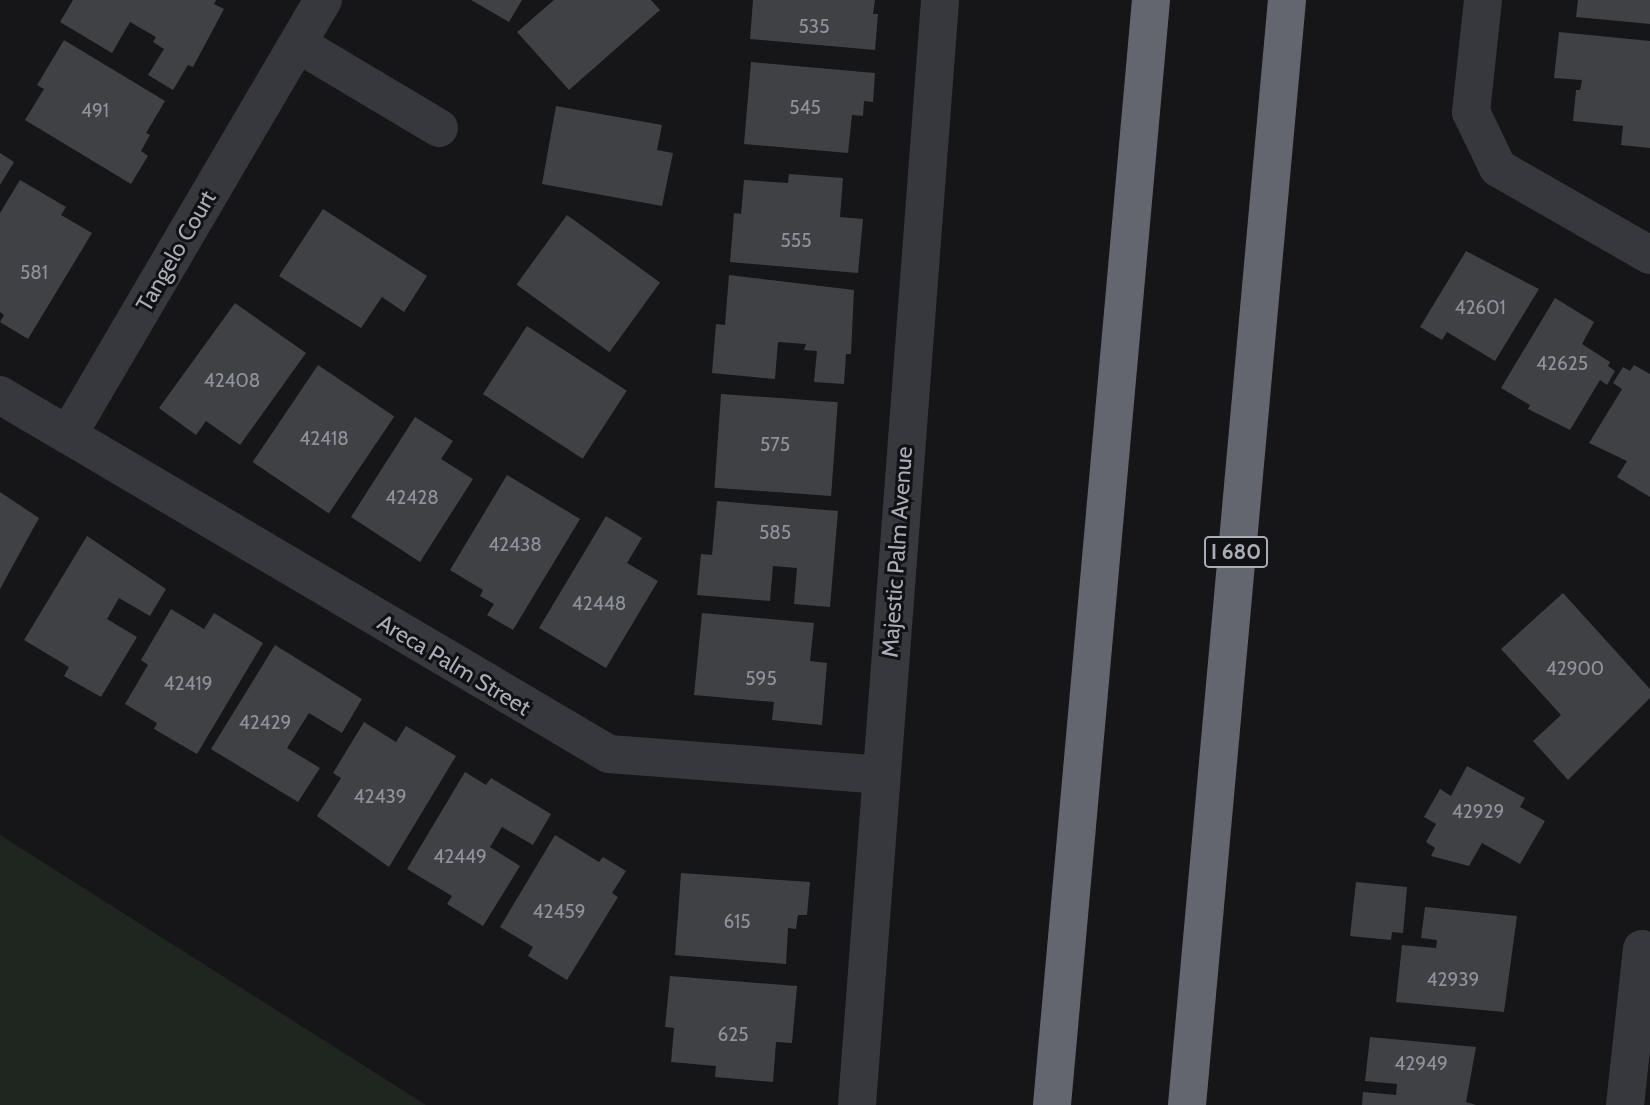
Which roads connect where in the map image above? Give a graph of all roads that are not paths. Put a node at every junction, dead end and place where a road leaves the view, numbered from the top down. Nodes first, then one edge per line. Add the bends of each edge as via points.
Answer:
1 (323, 0) edge
2 (940, 0) edge
3 (1151, 0) edge
4 (1287, 0) edge
5 (1483, 0) edge
6 (298, 44) junction
7 (439, 128) dead end
8 (1650, 255) edge
9 (0, 395) edge
10 (68, 435) junction
11 (879, 775) junction
12 (1642, 949) dead end
13 (857, 1105) edge
14 (1052, 1105) edge
15 (1187, 1105) edge
16 (1625, 1105) edge

1 - 6 street, Tangelo Court
2 - 11 street, Majestic Palm Avenue
3 - 14 highway
4 - 15 highway, I 680
5 - 8 street via 1471,112 1498,169
6 - 7 street
6 - 10 street, Tangelo Court
9 - 10 street
10 - 11 street, Areca Palm Street via 609,754
11 - 13 street, Majestic Palm Avenue
12 - 16 street

